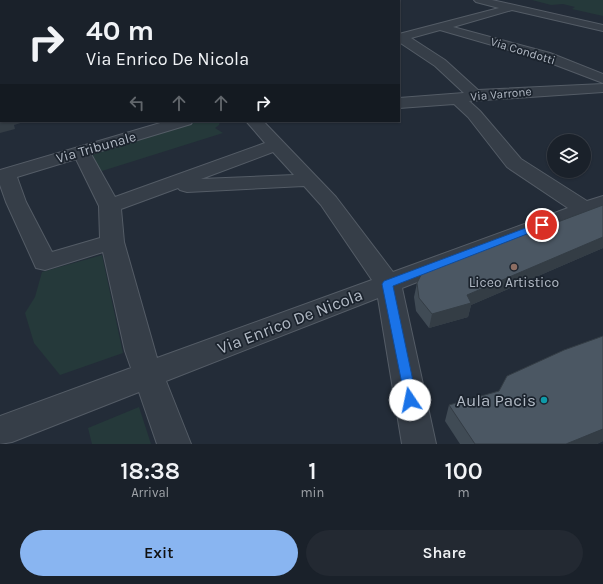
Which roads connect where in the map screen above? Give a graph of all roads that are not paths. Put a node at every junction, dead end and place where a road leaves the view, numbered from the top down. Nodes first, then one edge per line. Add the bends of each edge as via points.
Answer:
1 (474, 1) edge
2 (514, 7) junction
3 (464, 20) junction
4 (442, 27) junction
5 (603, 28) edge
6 (400, 38) edge
7 (603, 79) edge
8 (603, 88) edge
9 (466, 97) junction
10 (400, 103) edge
11 (183, 122) edge
12 (255, 122) edge
13 (276, 145) junction
14 (81, 152) junction
15 (309, 180) junction
16 (165, 187) junction
17 (110, 206) junction
18 (594, 206) edge
19 (112, 242) junction
20 (388, 284) junction
21 (149, 375) junction
22 (0, 431) edge
23 (174, 444) edge
24 (419, 444) edge

1 - 2 street
1 - 3 street via 476,13
2 - 3 street
2 - 5 street
3 - 4 street
4 - 6 street
4 - 7 street, Via Condotti via 545,56
6 - 9 street via 423,49 464,83
8 - 9 street, Via Varrone
9 - 10 street, Via Varrone
9 - 18 street via 474,114 514,163
11 - 14 street, Via Tribunale
12 - 13 street
13 - 15 street
13 - 16 street
14 - 17 street
14 - 19 street, Via Tribunale via 6,174 16,202 45,262
15 - 16 street
15 - 20 street via 329,201
16 - 17 street
17 - 19 street
18 - 20 street, Via Enrico De Nicola
19 - 21 street via 140,351
20 - 21 street, Via Enrico De Nicola
20 - 24 street
21 - 22 street, Via Enrico De Nicola
21 - 23 street

